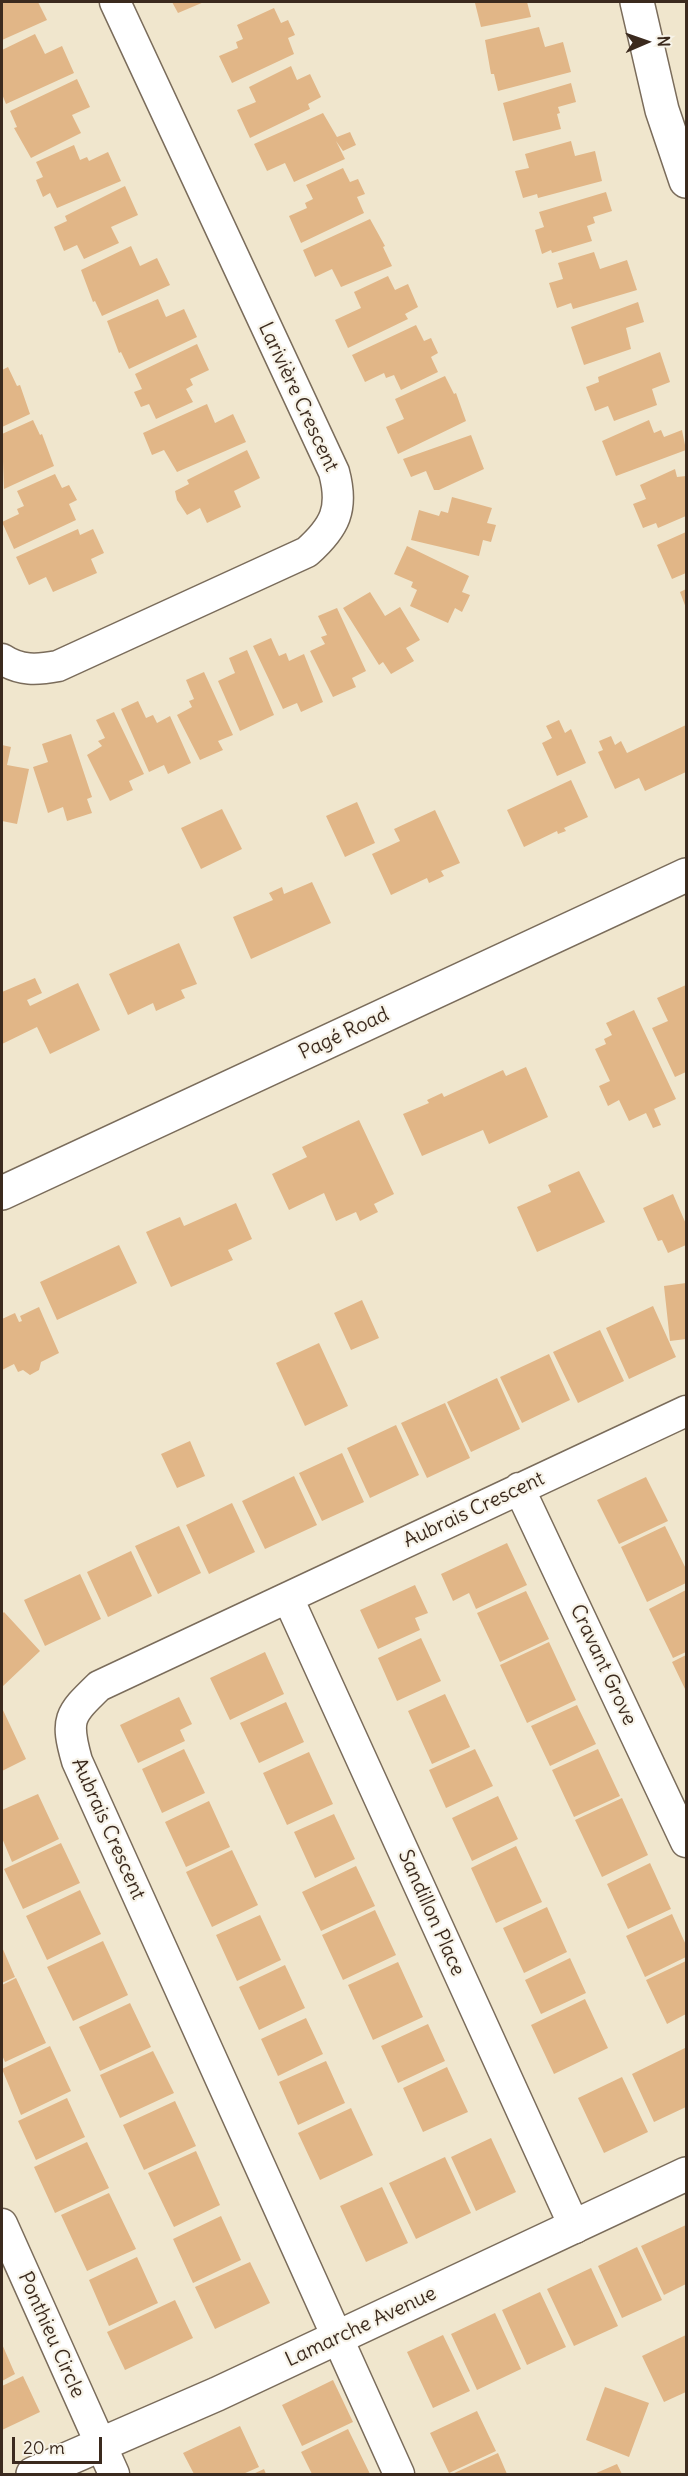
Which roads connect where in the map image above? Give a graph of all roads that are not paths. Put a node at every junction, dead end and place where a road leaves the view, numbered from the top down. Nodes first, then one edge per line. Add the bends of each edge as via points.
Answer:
1 (115, 2) edge
2 (637, 2) edge
3 (687, 181) edge
4 (2, 658) edge
5 (687, 876) edge
6 (2, 1193) edge
7 (687, 1411) edge
8 (519, 1488) junction
9 (288, 1598) junction
10 (687, 1842) edge
11 (687, 2174) edge
12 (2, 2224) edge
13 (575, 2228) junction
14 (337, 2338) junction
15 (107, 2460) edge
16 (33, 2475) edge
17 (399, 2475) edge

1 - 4 street, Larivière Crescent via 334,472 339,492 337,513 326,535 307,552 58,666 37,670 14,667
2 - 3 street via 662,110
5 - 6 street, Pagé Road
7 - 8 street, Aubrais Crescent
8 - 9 street, Aubrais Crescent
8 - 10 street, Cravant Grove
9 - 13 street, Sandillon Place
9 - 14 street, Aubrais Crescent via 99,1686 73,1712 70,1736 77,1761
11 - 13 street, Lamarche Avenue
12 - 15 street, Ponthieu Circle
13 - 14 street, Lamarche Avenue
14 - 15 street, Lamarche Avenue
14 - 17 street, Aubrais Crescent
15 - 16 street, Lamarche Avenue

